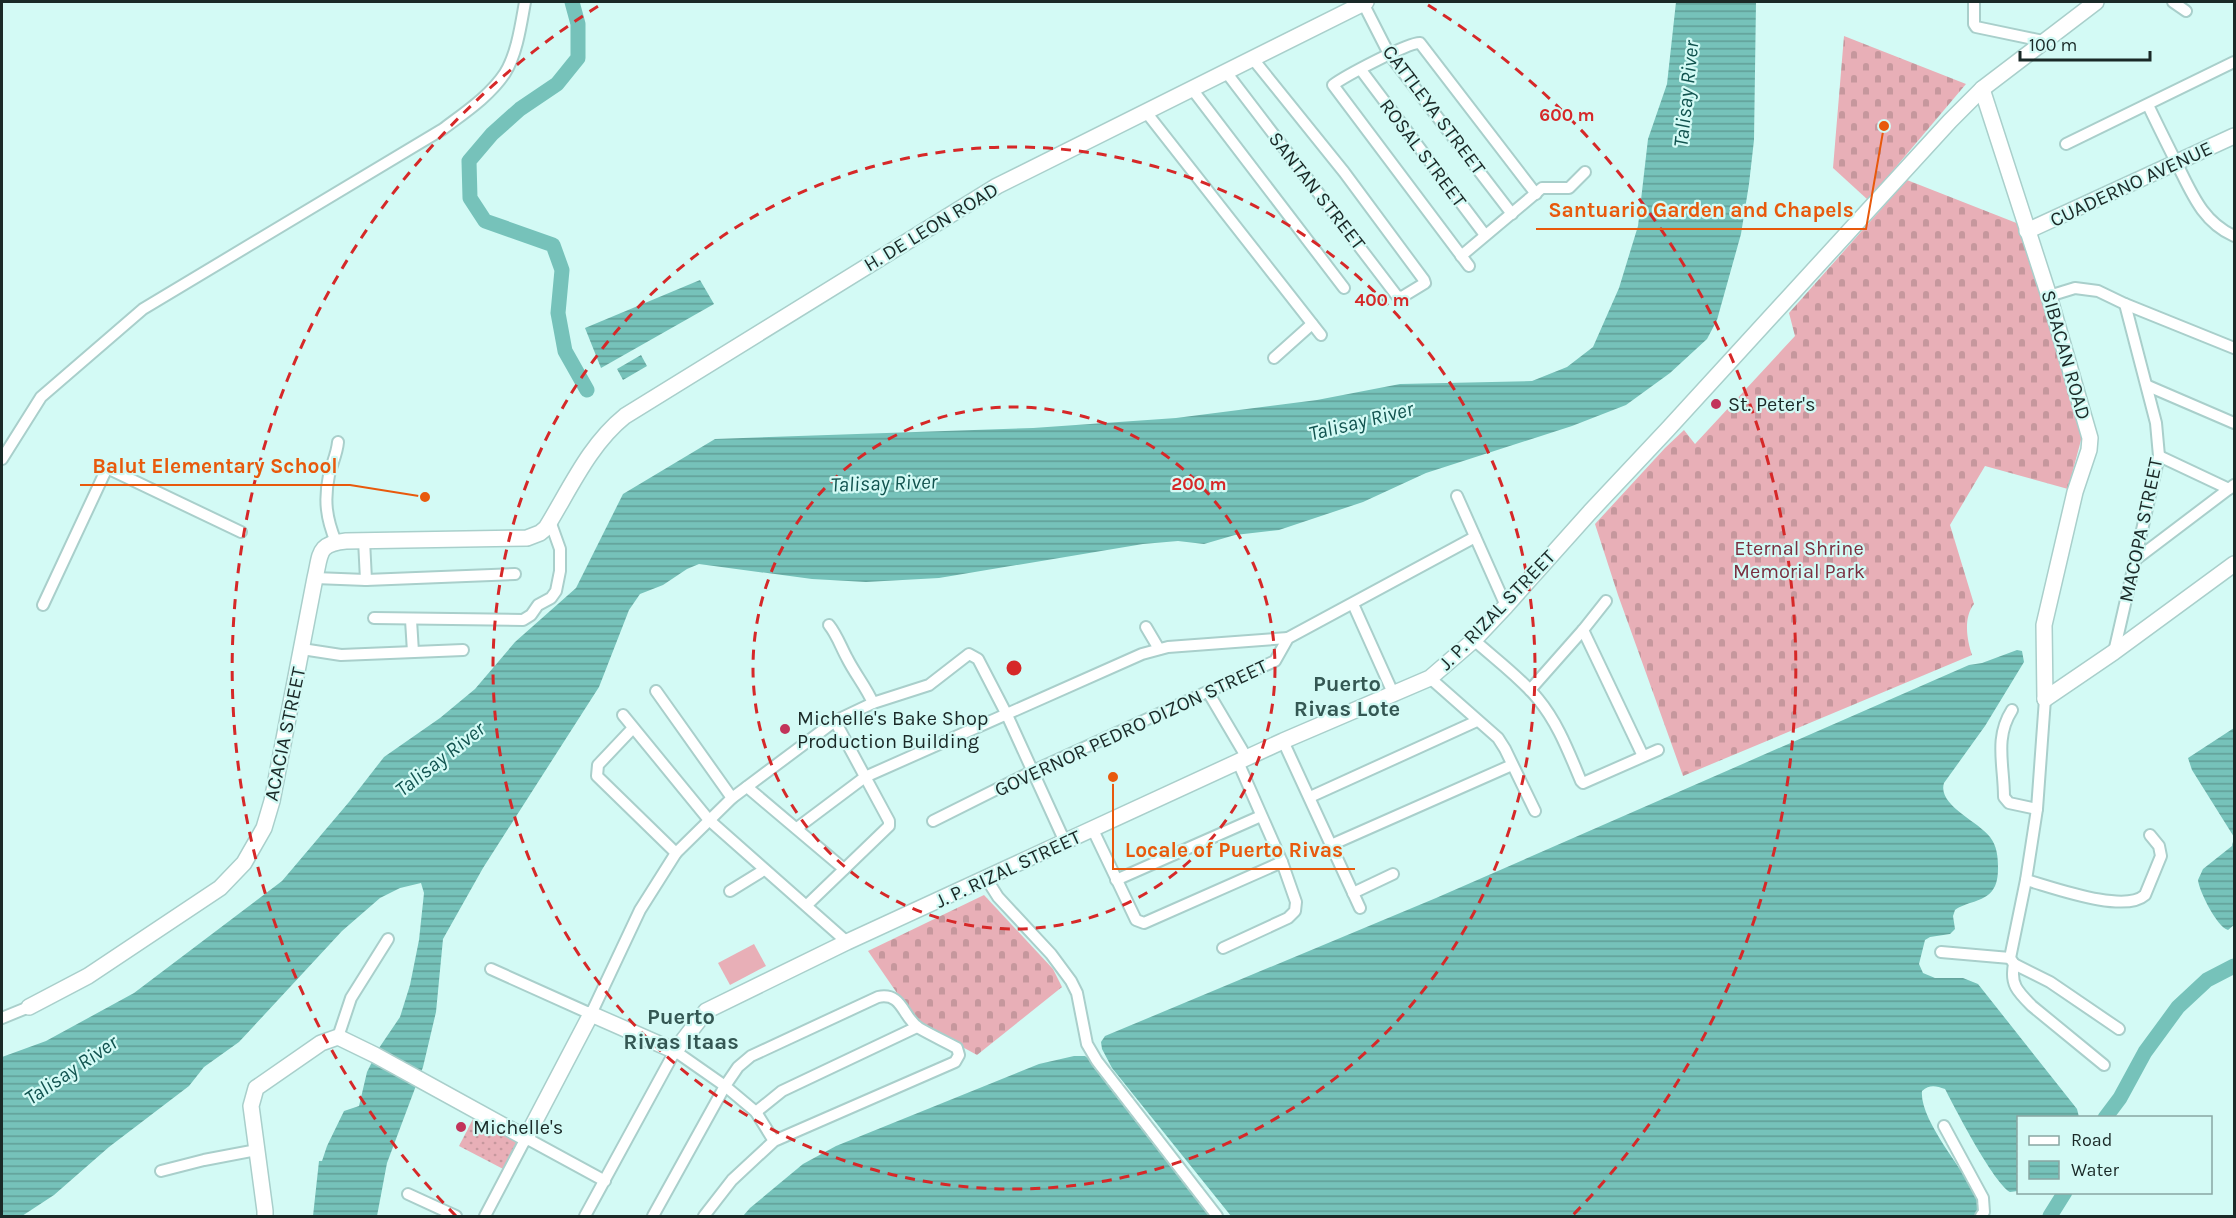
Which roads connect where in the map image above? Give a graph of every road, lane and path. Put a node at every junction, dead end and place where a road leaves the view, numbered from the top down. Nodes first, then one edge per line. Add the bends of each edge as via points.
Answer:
1 (525, 2) edge
2 (1364, 2) edge
3 (1974, 2) edge
4 (2096, 2) edge
5 (2173, 2) edge
6 (2186, 11) dead end
7 (2043, 41) junction
8 (1389, 54) junction
9 (1253, 59) junction
10 (2235, 62) edge
11 (1360, 70) junction
12 (1226, 72) junction
13 (1192, 89) junction
14 (1982, 89) junction
15 (2148, 105) junction
16 (1146, 112) junction
17 (2235, 136) edge
18 (2066, 144) dead end
19 (2177, 163) junction
20 (1585, 172) dead end
21 (1536, 194) junction
22 (1512, 214) junction
23 (2027, 231) junction
24 (1485, 236) junction
25 (2235, 236) edge
26 (1461, 256) junction
27 (1469, 266) dead end
28 (1344, 288) dead end
29 (2049, 296) junction
30 (2125, 304) junction
31 (1312, 324) junction
32 (1321, 335) dead end
33 (2235, 348) edge
34 (1274, 358) dead end
35 (2148, 386) junction
36 (2235, 423) edge
37 (338, 442) dead end
38 (2159, 456) junction
39 (2, 459) edge
40 (2232, 487) edge
41 (1457, 496) dead end
42 (550, 521) junction
43 (241, 532) dead end
44 (1475, 537) junction
45 (364, 540) junction
46 (336, 542) junction
47 (2135, 560) junction
48 (2235, 564) edge
49 (515, 574) dead end
50 (315, 578) junction
51 (366, 580) junction
52 (1606, 601) dead end
53 (1353, 604) junction
54 (43, 605) dead end
55 (1506, 606) junction
56 (374, 618) dead end
57 (411, 620) junction
58 (829, 625) dead end
59 (1146, 627) dead end
60 (1583, 630) junction
61 (1288, 638) junction
62 (1474, 640) junction
63 (302, 649) junction
64 (1159, 649) junction
65 (463, 650) dead end
66 (413, 652) junction
67 (2114, 652) junction
68 (1430, 678) junction
69 (1530, 690) junction
70 (656, 691) dead end
71 (1208, 692) junction
72 (1393, 693) junction
73 (2045, 699) junction
74 (873, 703) junction
75 (2012, 710) dead end
76 (623, 716) dead end
77 (1008, 716) junction
78 (835, 721) junction
79 (1477, 721) junction
80 (633, 728) junction
81 (1284, 741) junction
82 (1658, 750) dead end
83 (1643, 756) junction
84 (1243, 760) junction
85 (1512, 765) junction
86 (1033, 771) junction
87 (866, 777) junction
88 (747, 787) junction
89 (1310, 797) junction
90 (732, 798) junction
91 (2037, 809) junction
92 (1535, 811) dead end
93 (1261, 816) junction
94 (709, 820) junction
95 (933, 821) dead end
96 (797, 828) junction
97 (1093, 830) junction
98 (2150, 835) dead end
99 (1065, 842) junction
100 (1331, 845) junction
101 (676, 853) junction
102 (1282, 861) junction
103 (844, 869) junction
104 (764, 870) junction
105 (1394, 874) dead end
106 (986, 878) junction
107 (1116, 880) junction
108 (2026, 880) junction
109 (730, 891) dead end
110 (1353, 892) junction
111 (807, 905) junction
112 (1360, 908) dead end
113 (388, 939) dead end
114 (847, 942) junction
115 (1223, 948) dead end
116 (1941, 952) dead end
117 (2012, 961) junction
118 (490, 969) dead end
119 (29, 1007) joint
120 (591, 1014) junction
121 (2, 1018) edge
122 (917, 1027) junction
123 (2119, 1029) dead end
124 (338, 1037) junction
125 (675, 1051) junction
126 (2104, 1065) dead end
127 (725, 1086) junction
128 (756, 1112) junction
129 (1944, 1126) dead end
130 (526, 1138) junction
131 (774, 1141) junction
132 (257, 1150) junction
133 (160, 1171) dead end
134 (605, 1181) junction
135 (408, 1194) dead end
136 (264, 1216) edge
137 (456, 1216) edge
138 (485, 1216) edge
139 (585, 1216) edge
140 (653, 1216) edge
141 (704, 1216) edge
142 (1217, 1216) edge
143 (1981, 1216) edge

1 - 39 street via 519,35 505,73 478,102 443,129 143,309 41,398
2 - 8 street, CATTLEYA STREET
2 - 9 street, H. DE LEON ROAD
3 - 7 street via 1976,27
4 - 7 street, J. P. RIZAL STREET
5 - 6 street
7 - 14 street, J. P. RIZAL STREET
8 - 11 street
8 - 21 street via 1420,43
8 - 22 street, CATTLEYA STREET
9 - 12 street, H. DE LEON ROAD
9 - 12 street, SANTAN STREET via 1344,172 1425,283 1402,297 1397,296
10 - 15 street
11 - 24 street, ROSAL STREET
11 - 26 street via 1335,82 1333,87
12 - 13 street, H. DE LEON ROAD
13 - 16 street, H. DE LEON ROAD
13 - 28 street
14 - 23 street, SIBACAN ROAD
14 - 55 street, J. P. RIZAL STREET
15 - 18 street
15 - 19 street
16 - 31 street
16 - 42 street, H. DE LEON ROAD via 997,186 625,416 591,453
17 - 19 street, CUADERNO AVENUE
19 - 23 street, CUADERNO AVENUE
19 - 25 street via 2194,201 2222,230
20 - 21 street via 1569,188 1545,187
21 - 22 street
22 - 24 street
23 - 29 street, SIBACAN ROAD
24 - 26 street
26 - 27 street
29 - 30 street via 2087,288
29 - 73 street, SIBACAN ROAD via 2090,438 2044,625
30 - 33 street
30 - 35 street, MACOPA STREET
31 - 32 street
31 - 34 street
35 - 36 street
35 - 38 street, MACOPA STREET
37 - 46 street via 326,506
38 - 40 street
38 - 47 street, MACOPA STREET
40 - 47 street
41 - 44 street
42 - 45 street via 540,533 527,538
42 - 57 street via 560,549 556,591 523,621
43 - 54 street via 107,468
44 - 53 street, GOVERNOR PEDRO DIZON STREET
44 - 55 street
45 - 46 street
45 - 51 street
46 - 50 street, ACACIA STREET via 322,549
47 - 67 street, MACOPA STREET
48 - 67 street
49 - 51 street
50 - 51 street
50 - 63 street, ACACIA STREET
52 - 60 street
53 - 61 street, GOVERNOR PEDRO DIZON STREET
53 - 72 street
55 - 62 street, J. P. RIZAL STREET
56 - 57 street
57 - 66 street
58 - 74 street
59 - 64 street
60 - 69 street
60 - 83 street
61 - 64 street
61 - 71 street, GOVERNOR PEDRO DIZON STREET via 1275,661
62 - 68 street, J. P. RIZAL STREET
62 - 69 street
63 - 66 street via 340,655
63 - 119 street, ACACIA STREET via 272,801 264,828 244,863 220,888 88,976
64 - 77 street
65 - 66 street
67 - 73 street
68 - 72 street, J. P. RIZAL STREET
68 - 79 street
69 - 83 street via 1559,731 1583,783
70 - 90 street
71 - 84 street
71 - 86 street, GOVERNOR PEDRO DIZON STREET
72 - 81 street, J. P. RIZAL STREET
73 - 91 street
74 - 77 street via 929,685 969,654 978,659
74 - 78 street
75 - 91 street via 2004,722 2000,741 2004,797 2008,803
76 - 80 street
77 - 86 street
77 - 87 street
78 - 87 street
78 - 88 street
79 - 85 street via 1498,738
79 - 89 street
80 - 94 street
80 - 101 street via 598,765 597,776
81 - 84 street, J. P. RIZAL STREET
81 - 89 street
82 - 83 street
84 - 93 street
84 - 97 street, J. P. RIZAL STREET
85 - 92 street
85 - 100 street
86 - 95 street, GOVERNOR PEDRO DIZON STREET
86 - 99 street
87 - 96 street
87 - 103 street via 889,826
88 - 90 street
88 - 96 street
89 - 100 street
90 - 94 street
91 - 108 street
93 - 102 street
93 - 107 street
94 - 101 street
94 - 104 street
96 - 103 street
97 - 99 street, J. P. RIZAL STREET
97 - 107 street
98 - 108 street via 2161,856 2141,899 2087,897
99 - 106 street, J. P. RIZAL STREET
100 - 110 street
101 - 120 street via 640,910
102 - 107 street via 1144,923 1136,920
102 - 115 street via 1296,902 1295,911 1288,918
103 - 111 street
104 - 109 street
104 - 111 street
105 - 110 street
106 - 114 street, J. P. RIZAL STREET
106 - 142 street via 1071,981 1087,1044 1097,1061
108 - 117 street
110 - 112 street
111 - 114 street
113 - 124 street via 351,998
114 - 125 street, J. P. RIZAL STREET via 706,1011
116 - 117 street
117 - 123 street
117 - 126 street via 2012,978 2021,994
118 - 120 street
119 - 121 street, ACACIA STREET
120 - 125 street
120 - 130 street
122 - 127 street via 894,998 878,997 751,1056
122 - 128 street via 782,1091
122 - 131 street via 957,1048 955,1062
124 - 130 street
124 - 132 street via 321,1042 256,1088 251,1106
125 - 127 street
125 - 134 street
127 - 128 street
127 - 140 street
128 - 131 street
129 - 143 street via 1983,1198
130 - 134 street
130 - 138 street
131 - 141 street via 732,1180
132 - 133 street
132 - 136 street
134 - 139 street
135 - 137 street

